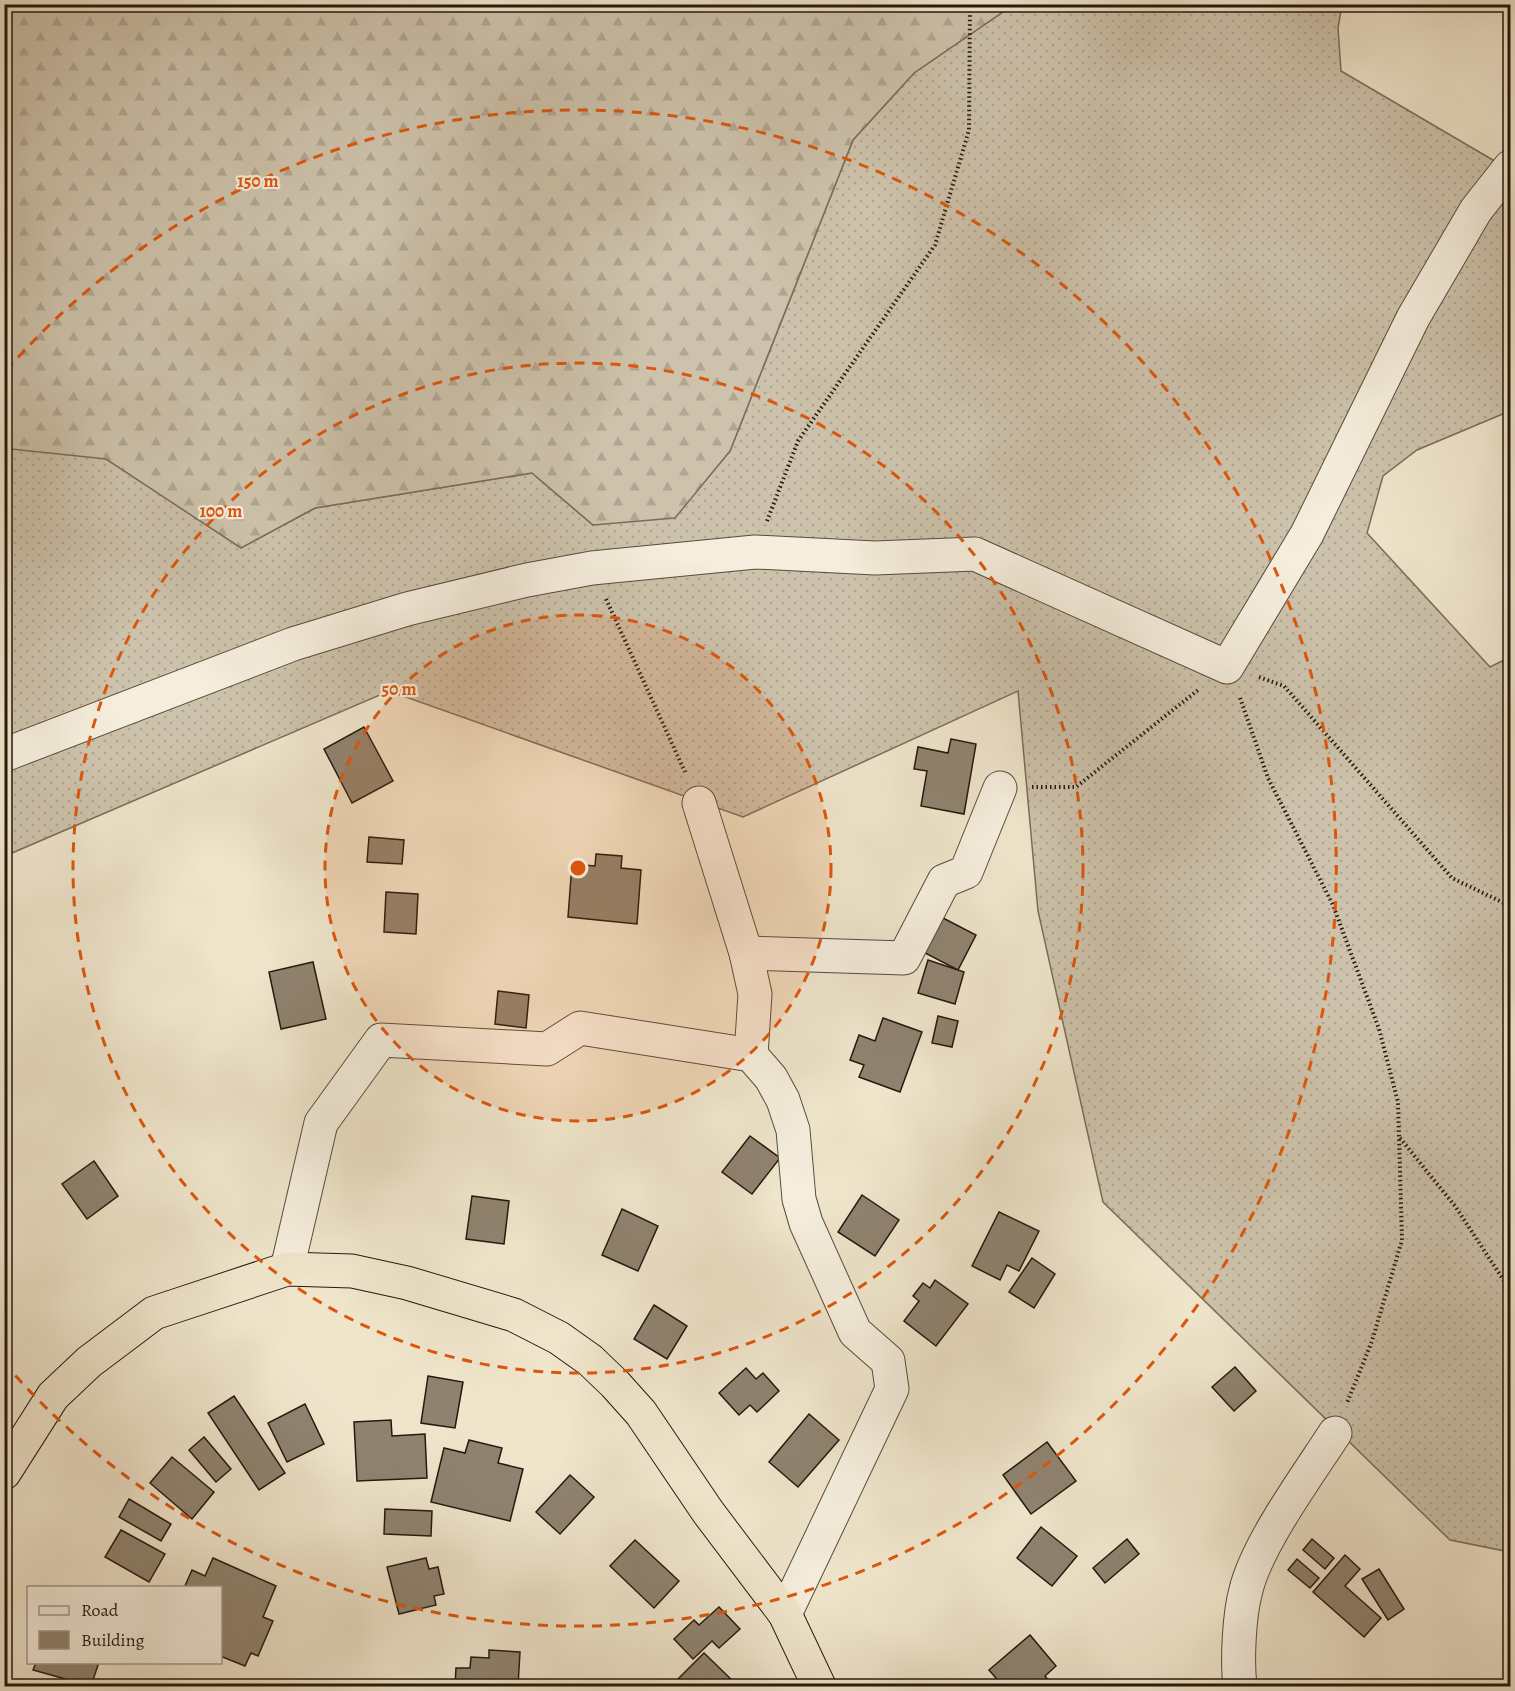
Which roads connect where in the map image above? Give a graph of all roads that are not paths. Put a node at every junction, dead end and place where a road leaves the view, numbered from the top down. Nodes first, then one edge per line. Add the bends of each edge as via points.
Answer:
1 (1510, 167) edge
2 (4, 755) edge
3 (1000, 788) road end
4 (699, 803) road end
5 (746, 952) junction
6 (751, 1055) junction
7 (287, 1269) junction
8 (1335, 1433) road end
9 (4, 1473) edge
10 (785, 1614) junction
11 (819, 1686) edge
12 (1240, 1686) edge

1 - 2 street via 1476,210 1413,318 1307,534 1227,667 975,554 875,558 755,552 592,568 470,593 293,644
3 - 5 street via 966,872 944,881 904,958
4 - 5 street
5 - 6 street via 755,994
6 - 7 street via 580,1028 547,1049 381,1040 321,1123
6 - 10 street via 771,1078 793,1130 799,1200 806,1223 855,1332 888,1361 892,1389
7 - 9 highway via 154,1313 122,1336 53,1396
7 - 10 highway via 352,1271 407,1283 514,1315 560,1338 590,1360 642,1413 708,1512
8 - 12 street via 1265,1545 1246,1590 1238,1667
10 - 11 highway

